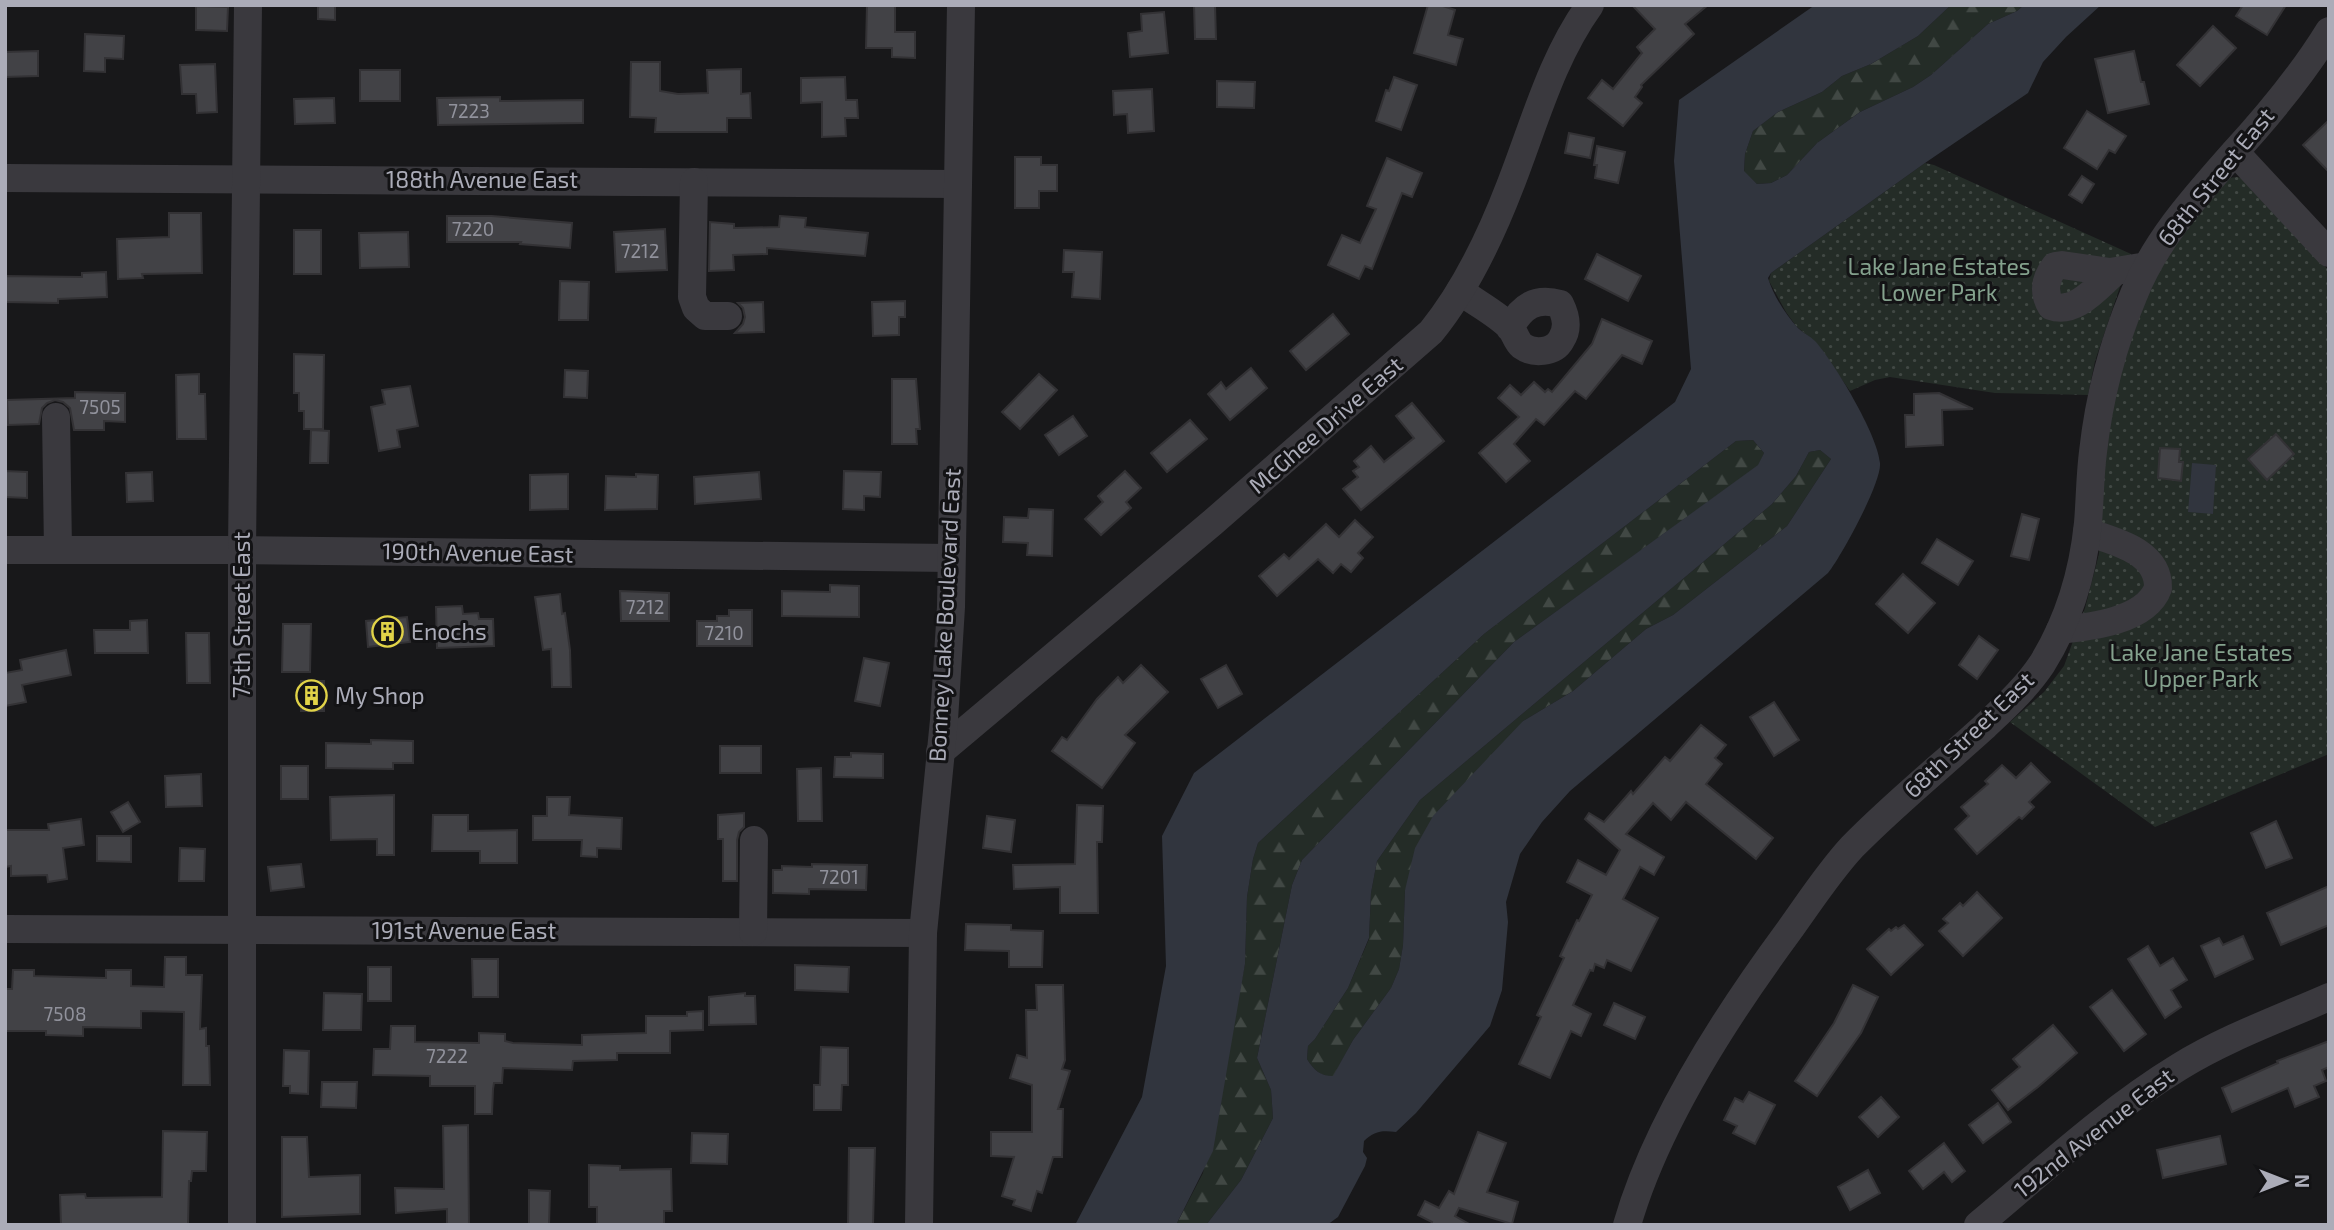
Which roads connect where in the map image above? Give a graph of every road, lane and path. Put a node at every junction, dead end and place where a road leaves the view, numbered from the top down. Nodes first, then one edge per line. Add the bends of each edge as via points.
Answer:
1 (248, 5) edge
2 (961, 5) edge
3 (1590, 5) edge
4 (2329, 31) edge
5 (2235, 152) junction
6 (5, 178) edge
7 (247, 179) junction
8 (694, 182) junction
9 (958, 184) junction
10 (2329, 253) edge
11 (2147, 266) junction
12 (2116, 271) dead end
13 (1460, 291) junction
14 (729, 316) dead end
15 (1510, 328) dead end
16 (56, 417) dead end
17 (2087, 532) junction
18 (5, 550) edge
19 (58, 550) junction
20 (243, 550) junction
21 (951, 558) junction
22 (2060, 630) junction
23 (940, 752) junction
24 (754, 840) dead end
25 (5, 929) edge
26 (241, 930) junction
27 (753, 932) junction
28 (923, 933) junction
29 (2329, 997) edge
30 (242, 1225) edge
31 (919, 1225) edge
32 (1627, 1225) edge
33 (1978, 1225) edge

1 - 7 street, 75th Street East
2 - 9 street, Bonney Lake Boulevard East
3 - 13 street, McGhee Drive East via 1563,48 1509,187
4 - 5 street, 68th Street East
5 - 10 street
5 - 11 street, 68th Street East via 2196,195
6 - 7 street, 188th Avenue East
7 - 8 street, 188th Avenue East
7 - 20 street, 75th Street East
8 - 9 street, 188th Avenue East
8 - 14 street via 692,297 705,316
9 - 21 street, Bonney Lake Boulevard East
11 - 12 street
11 - 17 street, 68th Street East via 2105,379
13 - 15 street
13 - 23 street, McGhee Drive East via 1439,322 1410,351
16 - 19 street
17 - 22 street, 68th Street East via 2082,568
17 - 22 street via 2131,547 2155,569 2158,588 2147,605 2102,626
18 - 19 street, 190th Avenue East
19 - 20 street, 190th Avenue East
20 - 21 street, 190th Avenue East
20 - 26 street, 75th Street East
21 - 23 street, Bonney Lake Boulevard East
22 - 32 street, 68th Street East via 2017,696 1852,847 1829,874 1688,1084 1649,1164
23 - 28 street, Bonney Lake Boulevard East
24 - 27 street
25 - 26 street, 191st Avenue East
26 - 27 street, 191st Avenue East
26 - 30 street, 75th Street East
27 - 28 street, 191st Avenue East
28 - 31 street, Bonney Lake Boulevard East
29 - 33 street, 192nd Avenue East via 2213,1048 2169,1073

